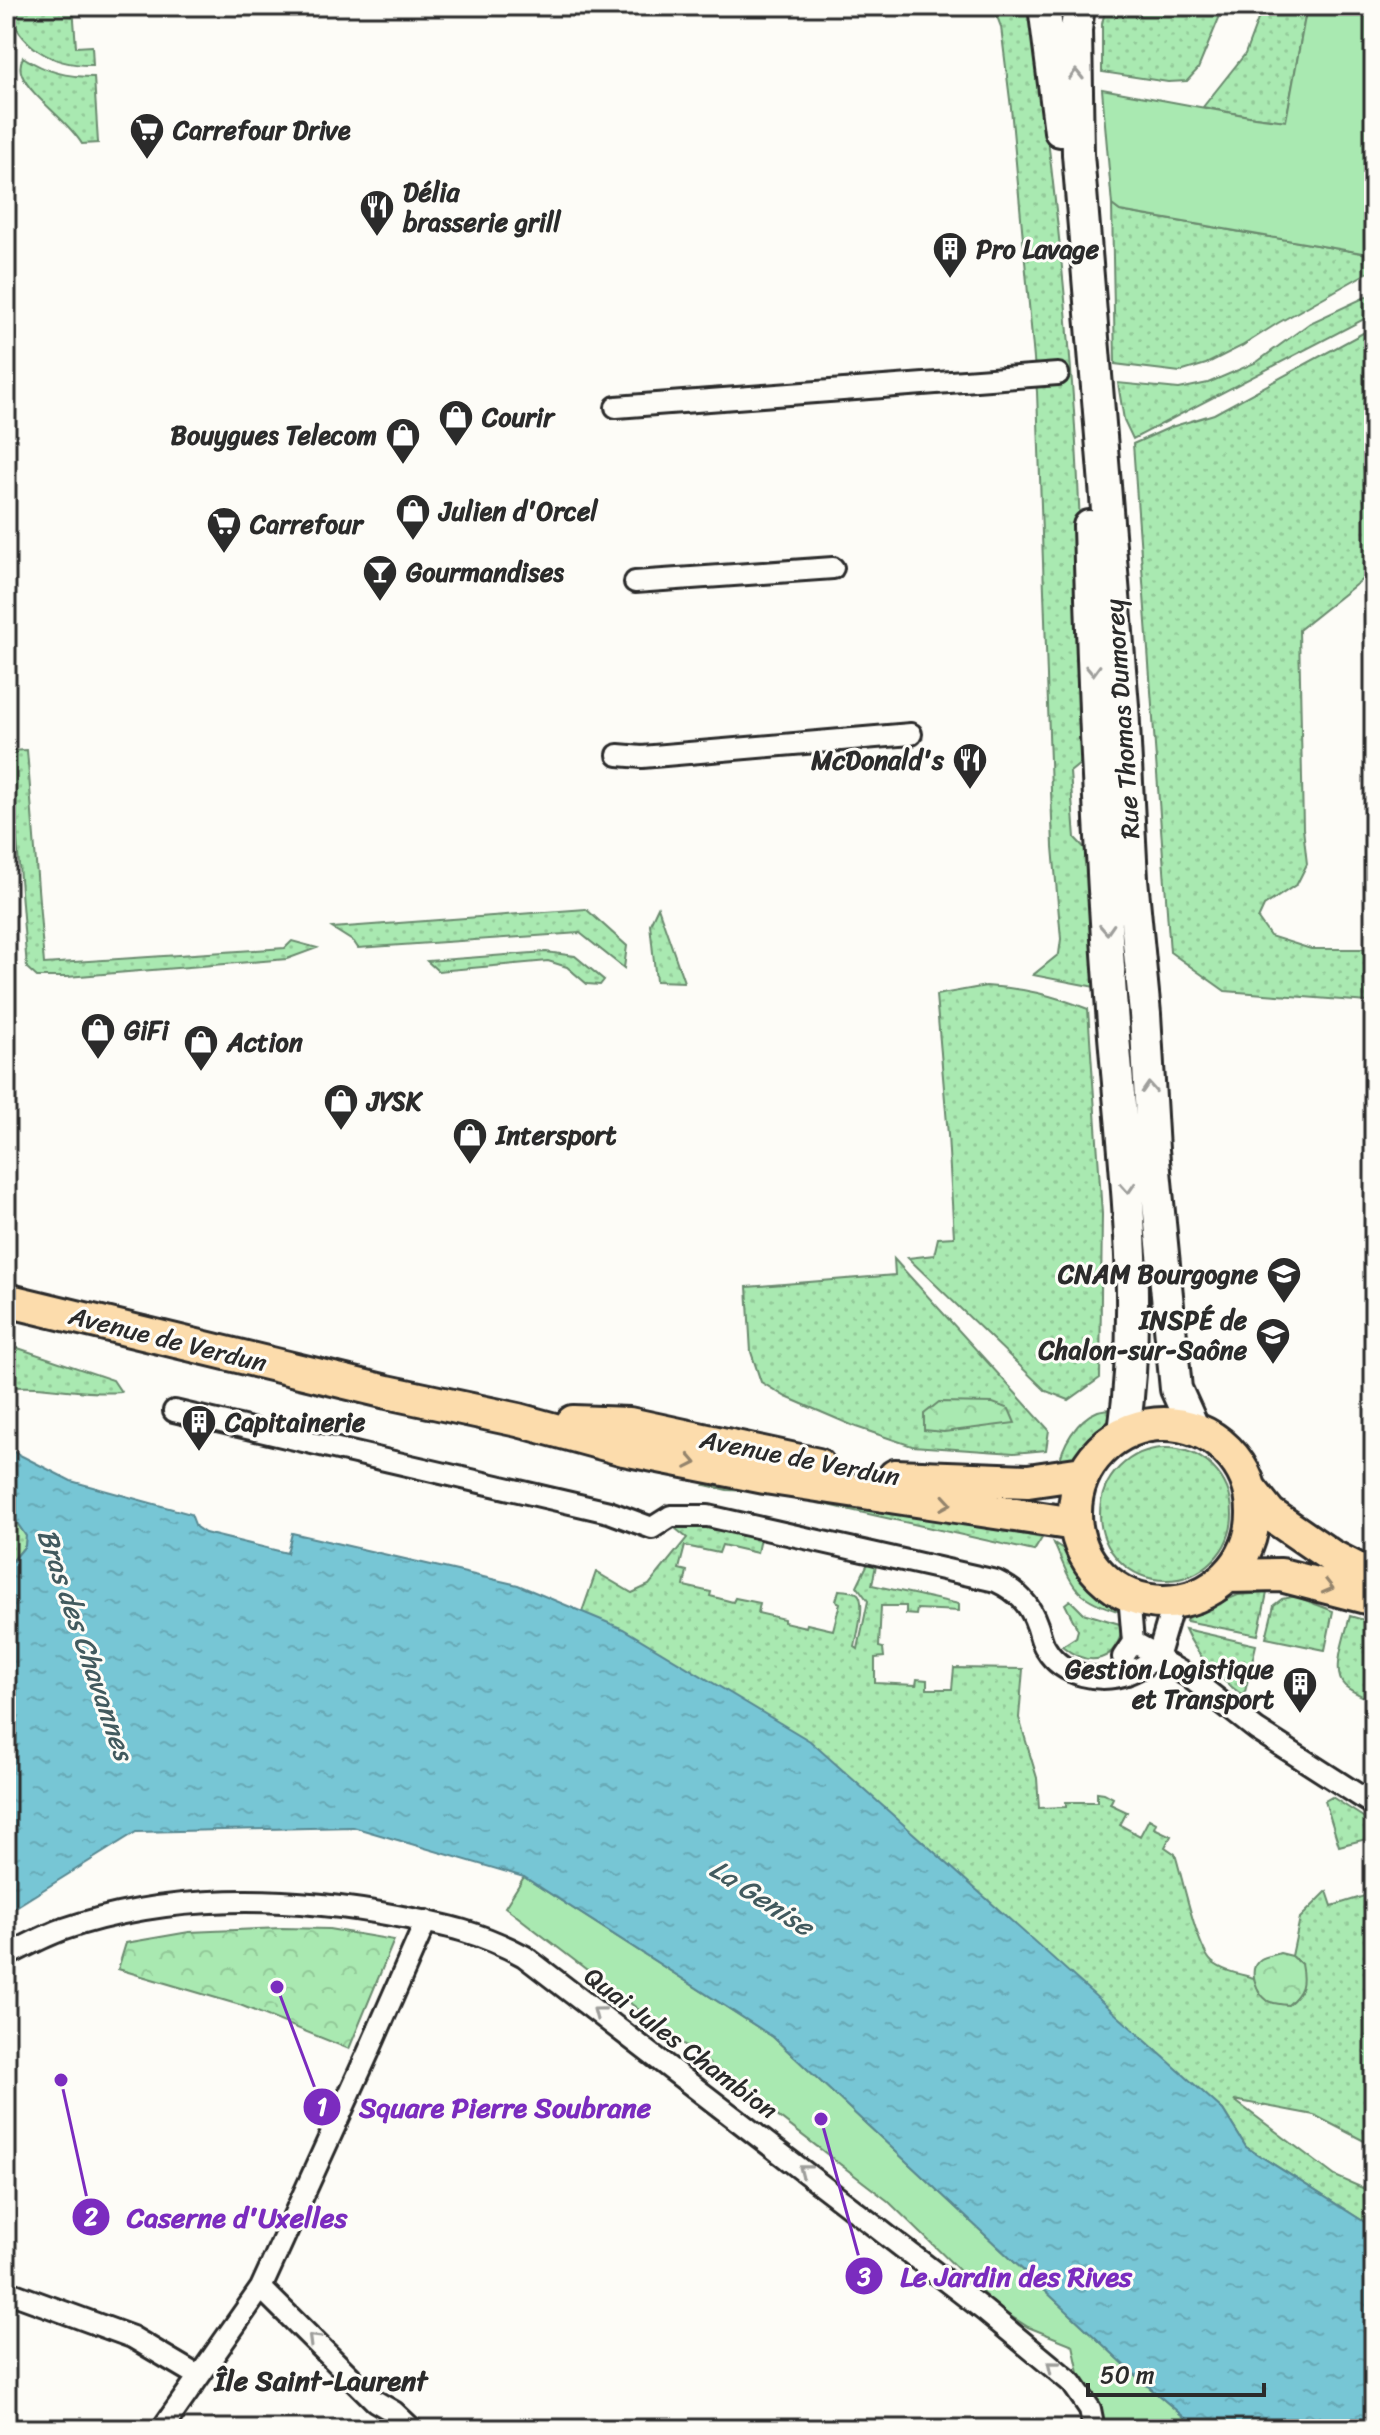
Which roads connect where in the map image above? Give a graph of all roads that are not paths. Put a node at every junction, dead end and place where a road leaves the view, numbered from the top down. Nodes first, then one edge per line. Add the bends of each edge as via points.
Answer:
1 (1044, 6) edge
2 (1079, 6) edge
3 (1058, 374) dead end
4 (616, 407) dead end
5 (833, 568) dead end
6 (635, 582) dead end
7 (911, 734) dead end
8 (618, 755) dead end
9 (6, 1300) edge
10 (174, 1411) dead end
11 (518, 1420) junction
12 (1194, 1429) junction
13 (1124, 1432) junction
14 (1083, 1473) junction
15 (1250, 1489) junction
16 (1075, 1524) junction
17 (1227, 1576) junction
18 (1374, 1578) edge
19 (1129, 1595) junction
20 (1374, 1599) edge
21 (1174, 1601) junction
22 (1133, 1642) junction
23 (1157, 1658) junction
24 (1127, 1674) junction
25 (1374, 1805) edge
26 (426, 1921) junction
27 (6, 1956) edge
28 (261, 2288) junction
29 (6, 2291) edge
30 (198, 2376) junction
31 (162, 2429) edge
32 (412, 2429) edge
33 (1094, 2429) edge

1 -> 13 main road, Rue Thomas Dumorey via 1065,174 1088,487 1094,709 1132,1241 1133,1335
12 -> 2 main road, Rue Thomas Dumorey via 1176,1389 1153,1150 1078,154
3 - 4 street
5 - 6 street
7 - 8 street
9 - 11 main road, Avenue de Verdun
10 - 24 street via 609,1512 652,1528 671,1516 708,1516 996,1581 1013,1589 1032,1610 1044,1647 1056,1663 1090,1676
11 - 14 main road, Avenue de Verdun via 629,1424 832,1468 913,1479 1028,1481
11 -> 16 main road, Avenue de Verdun via 624,1449 753,1475
12 - 13 main road via 1147,1425
12 - 15 main road via 1229,1452
13 - 14 main road via 1108,1442
14 - 16 main road via 1075,1498
15 - 17 main road via 1250,1536
15 - 18 main road via 1270,1514
16 - 19 main road via 1092,1567
17 -> 20 main road via 1281,1575
17 - 21 main road via 1202,1593
19 - 21 main road
19 - 22 street
21 - 23 street
22 - 23 street
22 - 24 street via 1123,1657
23 - 24 street
23 - 25 street
26 - 27 street, Quai Jules Chambion via 340,1905 259,1901 169,1906 60,1931
26 - 28 street
33 -> 26 street, Quai Jules Chambion via 1090,2409 1072,2383 524,1956 494,1940
28 - 30 street
32 -> 28 street via 375,2401
29 - 30 street via 132,2337
30 - 31 street

